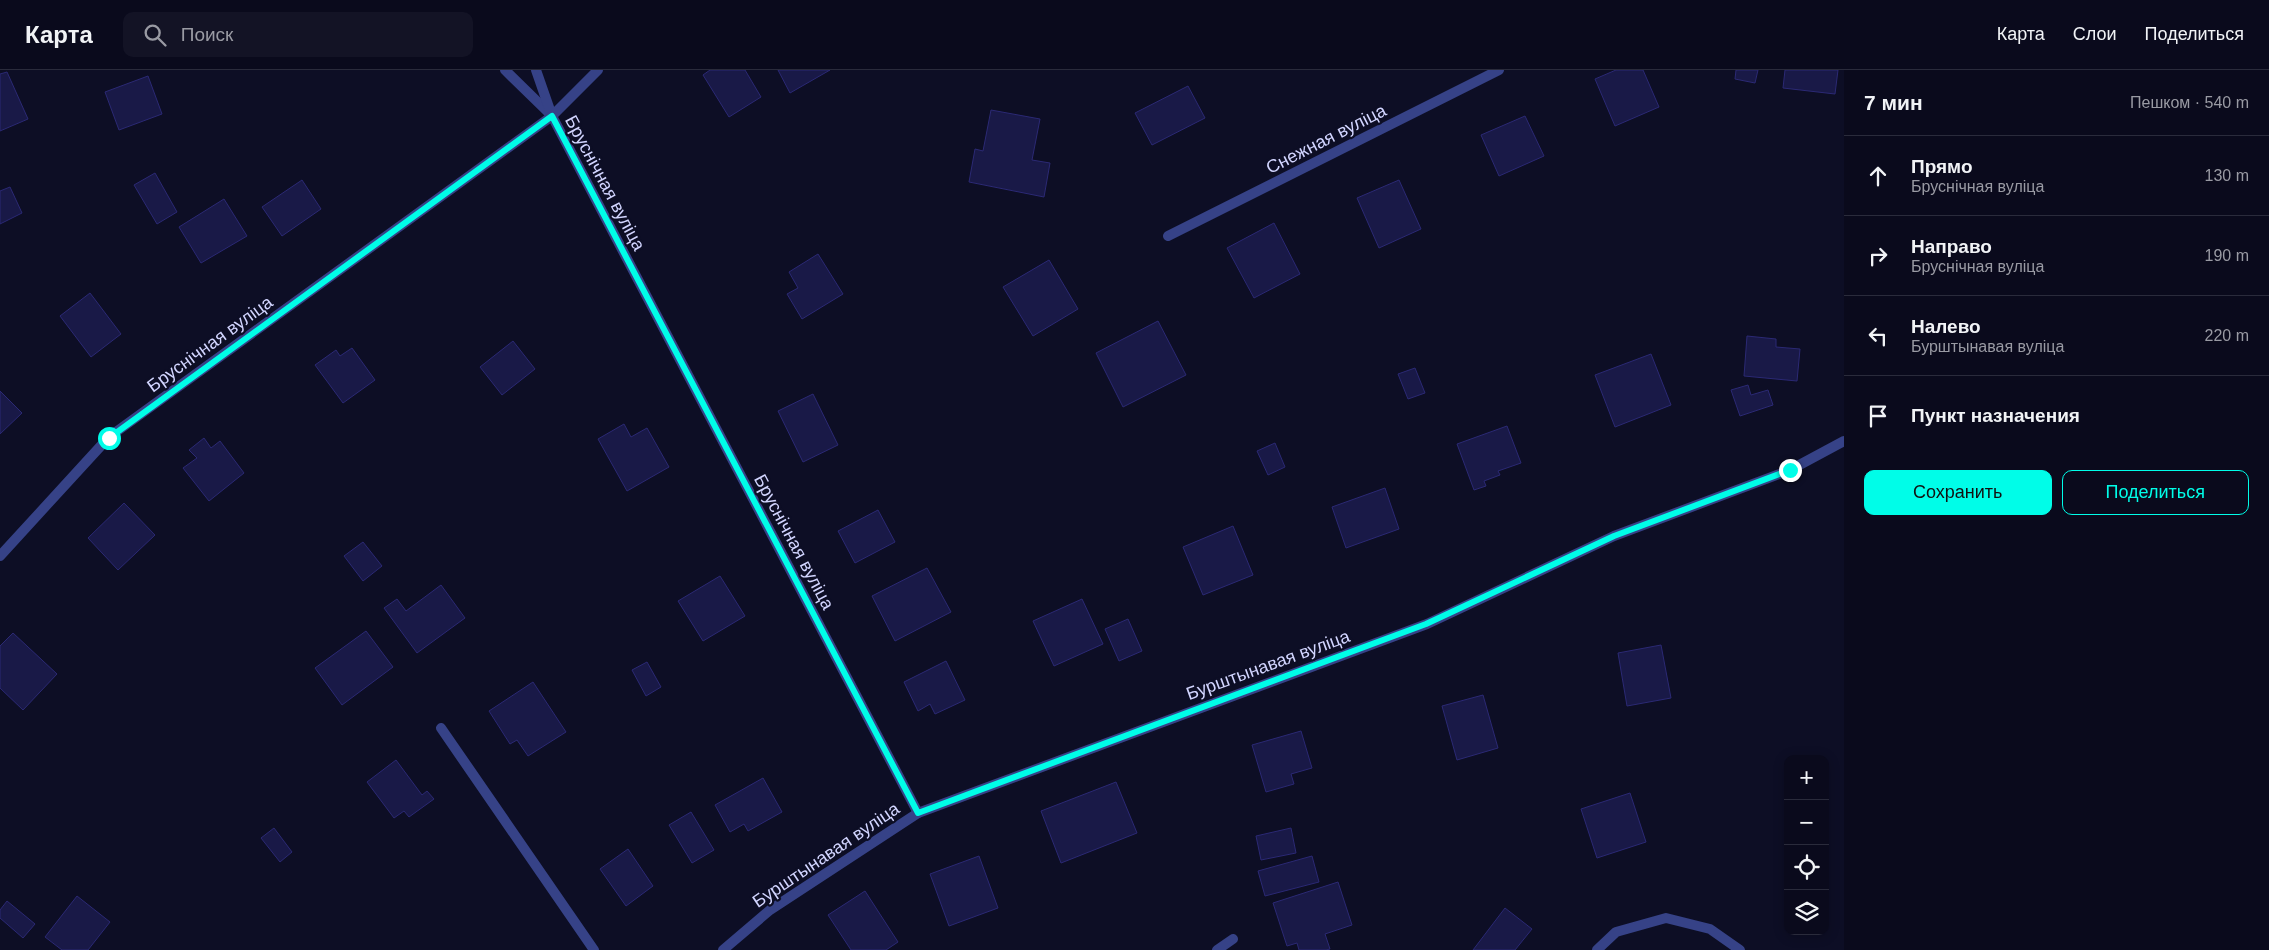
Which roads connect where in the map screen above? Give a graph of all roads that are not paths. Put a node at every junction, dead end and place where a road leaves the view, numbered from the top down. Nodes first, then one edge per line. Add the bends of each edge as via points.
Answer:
1 (505, 70) edge
2 (536, 70) edge
3 (598, 70) edge
4 (1499, 70) edge
5 (552, 116) junction
6 (1168, 236) dead end
7 (1844, 441) edge
8 (0, 556) edge
9 (441, 728) dead end
10 (918, 813) junction
11 (1233, 939) dead end
12 (594, 950) edge
13 (723, 950) edge
14 (1217, 950) edge
15 (1597, 950) edge
16 (1740, 950) edge

1 - 5 street
2 - 5 street
3 - 5 street
4 - 6 street, Снежная вуліца
5 - 8 street, Бруснічная вуліца via 109,438
5 - 10 street, Бруснічная вуліца
7 - 10 street, Бурштынавая вуліца via 1790,470 1614,536 1426,624
9 - 12 street
10 - 13 street, Бурштынавая вуліца via 770,910
11 - 14 street
15 - 16 street via 1616,932 1666,918 1710,929

